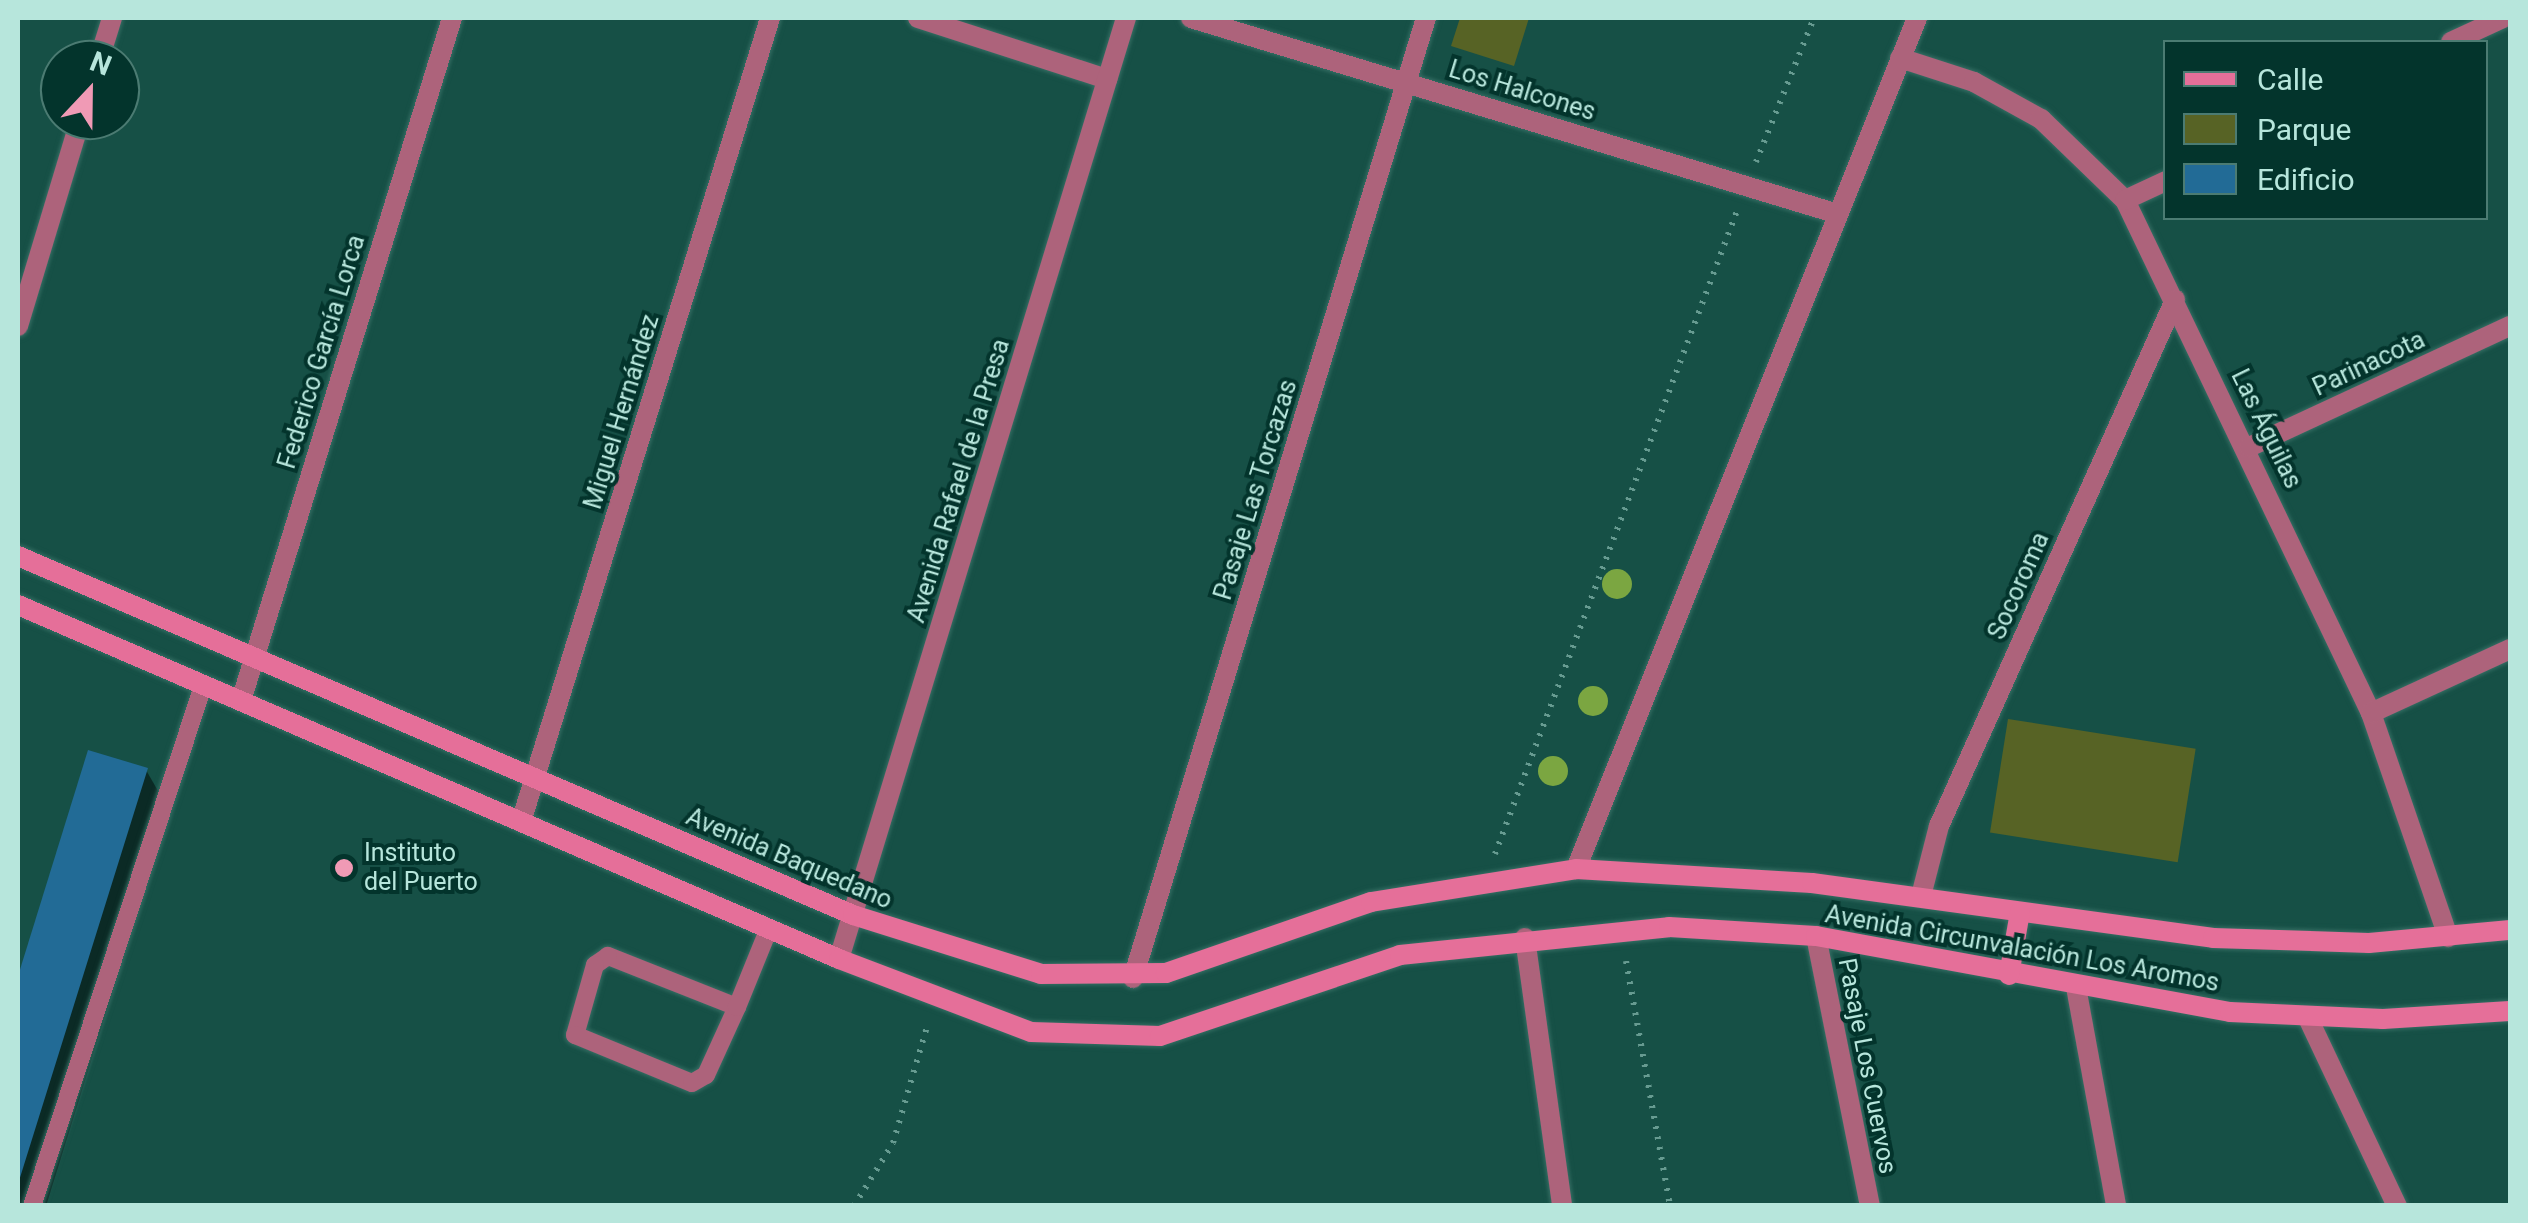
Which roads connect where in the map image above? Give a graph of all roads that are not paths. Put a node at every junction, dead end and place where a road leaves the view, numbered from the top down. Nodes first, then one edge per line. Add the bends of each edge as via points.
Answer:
1 (452, 18) edge
2 (770, 18) edge
3 (918, 18) edge
4 (1126, 18) edge
5 (1191, 18) edge
6 (1426, 18) edge
7 (1916, 18) edge
8 (2503, 18) edge
9 (2455, 40) edge
10 (1900, 58) junction
11 (1107, 80) junction
12 (1406, 82) junction
13 (74, 140) edge
14 (2163, 182) edge
15 (2125, 200) junction
16 (1838, 214) junction
17 (2175, 300) junction
18 (18, 326) edge
19 (2510, 326) edge
20 (2248, 447) junction
21 (18, 556) edge
22 (18, 605) edge
23 (2510, 649) edge
24 (254, 658) junction
25 (203, 686) junction
26 (240, 702) junction
27 (2372, 713) junction
28 (534, 779) junction
29 (521, 822) junction
30 (1576, 869) junction
31 (1921, 896) junction
32 (2020, 912) junction
33 (853, 915) junction
34 (769, 928) junction
35 (2510, 930) edge
36 (1816, 936) junction
37 (2448, 937) junction
38 (1525, 938) junction
39 (839, 959) junction
40 (2009, 975) junction
41 (1133, 978) junction
42 (2076, 987) junction
43 (736, 1007) junction
44 (2510, 1010) edge
45 (2308, 1018) junction
46 (32, 1206) edge
47 (1562, 1206) edge
48 (1870, 1206) edge
49 (2116, 1206) edge
50 (2398, 1206) edge

1 - 24 street, Federico García Lorca
2 - 28 street, Miguel Hernández
3 - 11 street
4 - 11 street, Avenida Rafael de la Presa
5 - 12 street, Los Halcones
6 - 12 street, Pasaje Las Torcazas
7 - 10 street
8 - 9 street
10 - 15 street, Las Águilas via 1974,82 2040,118
10 - 16 street
11 - 33 street, Avenida Rafael de la Presa
12 - 16 street, Los Halcones
12 - 41 street, Pasaje Las Torcazas
13 - 18 street
14 - 15 street
15 - 17 street, Las Águilas
16 - 30 street
17 - 20 street, Las Águilas
17 - 31 street, Socoroma via 1939,826
19 - 20 street, Parinacota
20 - 27 street, Las Águilas
21 - 24 main road, Avenida Baquedano
22 - 25 main road
23 - 27 street
24 - 26 street, Federico García Lorca
24 - 28 main road, Avenida Baquedano
25 - 26 main road
25 - 46 lane
26 - 29 main road
27 - 37 street, Las Águilas
28 - 29 street, Miguel Hernández
28 - 33 main road, Avenida Baquedano
29 - 34 main road
30 - 31 main road, Avenida Circunvalación Los Aromos
30 - 41 main road, Avenida Baquedano via 1371,902 1198,965
31 - 32 main road, Avenida Circunvalación Los Aromos
32 - 37 main road, Avenida Circunvalación Los Aromos via 2213,938
32 - 40 main road
33 - 39 street, Avenida Rafael de la Presa
33 - 41 main road, Avenida Baquedano via 996,966
34 - 39 main road
34 - 43 lane
35 - 37 main road, Avenida Circunvalación Los Aromos
36 - 38 main road, Avenida Circunvalación Los Aromos via 1621,929
36 - 40 main road, Avenida Circunvalación Los Aromos
36 - 48 street, Pasaje Los Cuervos
38 - 39 main road via 1400,955 1199,1028 1121,1040 1031,1032
38 - 47 street
40 - 42 main road, Avenida Circunvalación Los Aromos
42 - 45 main road, Avenida Circunvalación Los Aromos
42 - 49 street
43 - 43 lane via 608,956 595,965 574,1036 692,1084 706,1075
44 - 45 main road, Avenida Circunvalación Los Aromos
45 - 50 street

